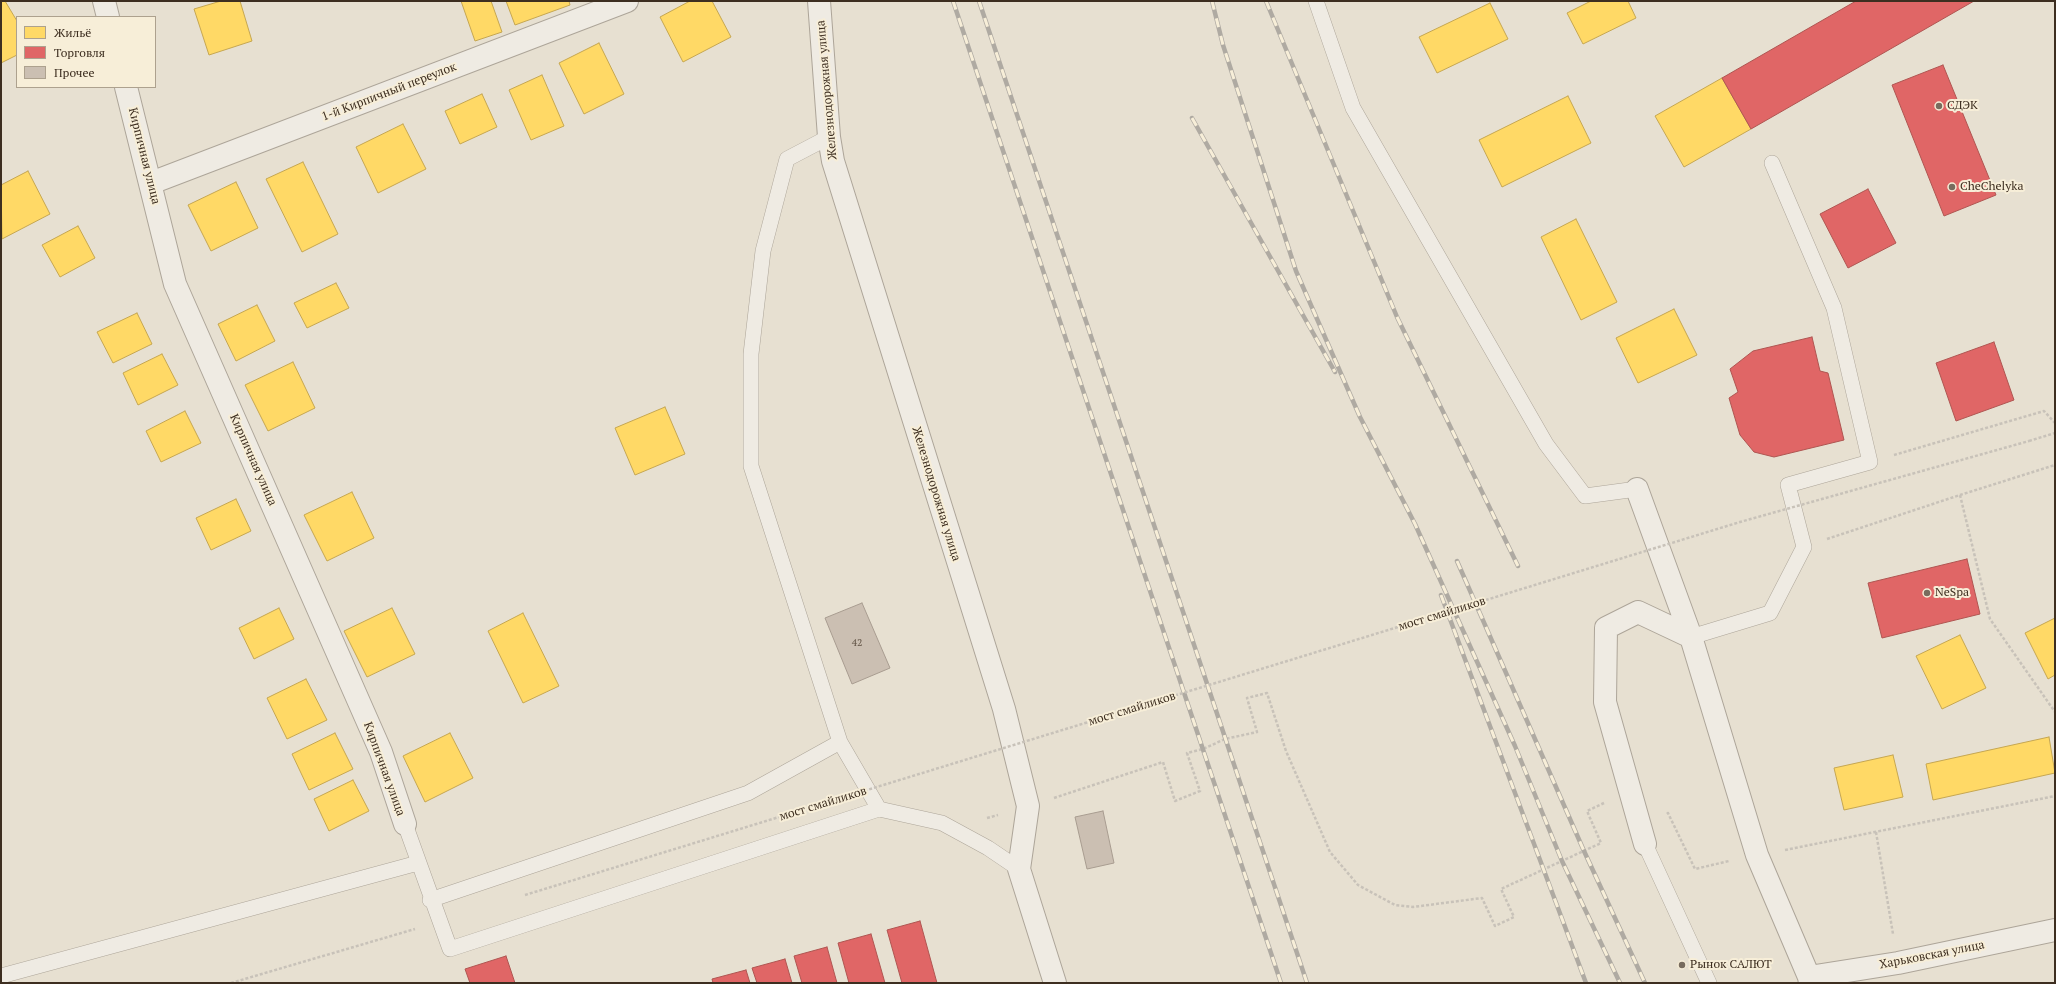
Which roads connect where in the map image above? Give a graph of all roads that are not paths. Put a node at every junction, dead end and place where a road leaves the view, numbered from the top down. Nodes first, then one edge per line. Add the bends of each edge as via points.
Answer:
1 (104, 1) edge
2 (627, 1) edge
3 (819, 1) edge
4 (1316, 1) edge
5 (108, 16) edge
6 (126, 88) edge
7 (829, 138) junction
8 (1772, 163) dead end
9 (151, 183) junction
10 (1637, 489) joint
11 (1690, 638) junction
12 (840, 742) junction
13 (879, 809) junction
14 (404, 824) joint
15 (1643, 835) joint
16 (418, 863) junction
17 (1019, 869) junction
18 (430, 900) junction
19 (2055, 930) edge
20 (1, 976) edge
21 (1810, 980) edge
22 (1055, 983) edge
23 (1709, 983) edge

1 - 5 street
2 - 9 street, 1-й Кирпичный переулок
3 - 7 street, Железнодорожная улица
4 - 10 lane via 1353,108 1546,444 1584,496
6 - 9 street, Кирпичная улица
7 - 12 lane via 787,159 763,251 751,354 751,466
7 - 17 street, Железнодорожная улица via 835,169 1004,709 1028,806
8 - 11 lane via 1834,308 1870,462 1788,485 1804,547 1770,613
9 - 14 street, Кирпичная улица via 176,284 381,752
10 - 11 street
11 - 15 street via 1638,612 1606,628 1605,702
11 - 21 street via 1757,855
12 - 13 lane
12 - 18 lane via 748,793
13 - 17 lane via 942,823 988,848
13 - 18 lane via 450,949
14 - 16 lane
15 - 23 lane
16 - 18 lane
16 - 20 lane
17 - 22 street, Железнодорожная улица
19 - 21 street, Харьковская улица

